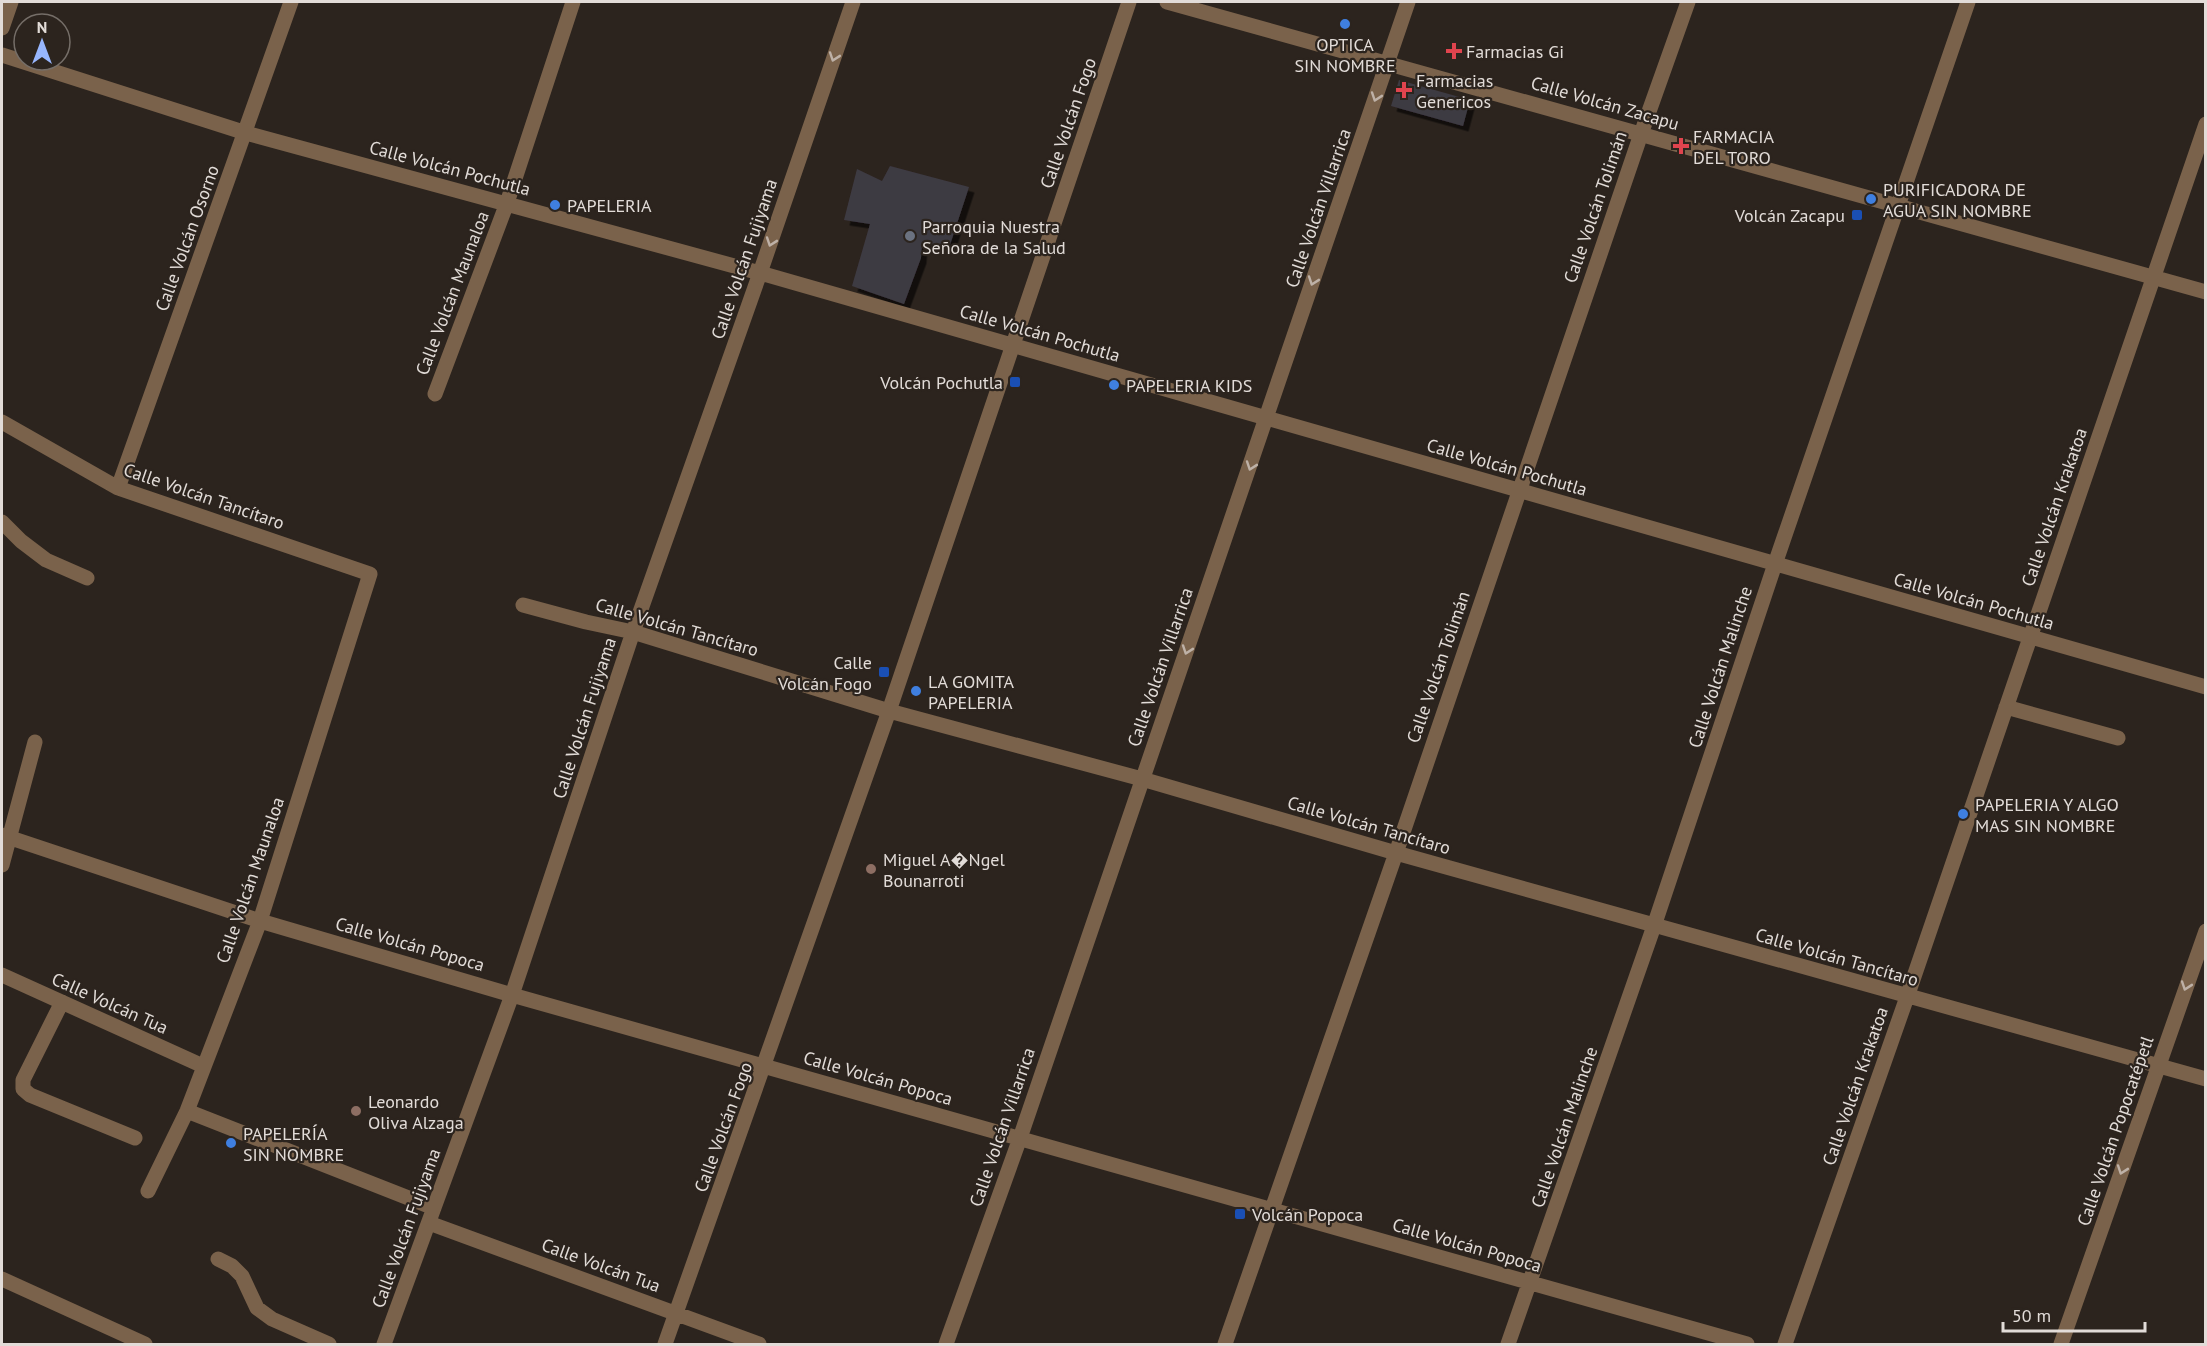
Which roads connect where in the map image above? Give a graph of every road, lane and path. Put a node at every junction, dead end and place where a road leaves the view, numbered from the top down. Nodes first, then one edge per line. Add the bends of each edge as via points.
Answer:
1 (11, 2) edge
2 (291, 2) edge
3 (573, 2) edge
4 (853, 2) edge
5 (1129, 2) edge
6 (1167, 2) edge
7 (1408, 2) edge
8 (1688, 2) edge
9 (1968, 2) edge
10 (2, 28) edge
11 (2, 55) edge
12 (1387, 63) junction
13 (2205, 124) edge
14 (246, 133) junction
15 (1641, 134) junction
16 (507, 203) junction
17 (1899, 206) junction
18 (760, 273) junction
19 (2154, 278) junction
20 (2205, 292) edge
21 (1013, 345) junction
22 (435, 394) dead end
23 (1267, 418) junction
24 (2, 422) edge
25 (118, 488) junction
26 (1518, 490) junction
27 (2, 522) edge
28 (1775, 564) junction
29 (369, 574) joint
30 (87, 578) dead end
31 (523, 605) dead end
32 (633, 632) junction
33 (2030, 637) junction
34 (2205, 687) edge
35 (2006, 706) junction
36 (890, 711) junction
37 (2118, 738) dead end
38 (35, 742) dead end
39 (1142, 779) junction
40 (6, 837) edge
41 (1396, 853) junction
42 (2, 865) edge
43 (260, 921) junction
44 (1654, 926) junction
45 (2205, 931) edge
46 (2, 975) edge
47 (512, 994) junction
48 (1907, 997) junction
49 (62, 1002) junction
50 (203, 1066) junction
51 (765, 1066) junction
52 (2159, 1066) junction
53 (2205, 1079) edge
54 (187, 1112) junction
55 (135, 1138) dead end
56 (1020, 1138) junction
57 (148, 1191) dead end
58 (1272, 1210) junction
59 (432, 1216) junction
60 (218, 1259) dead end
61 (2, 1279) edge
62 (1530, 1283) junction
63 (676, 1314) junction
64 (146, 1344) edge
65 (329, 1344) edge
66 (384, 1344) edge
67 (665, 1344) edge
68 (759, 1344) edge
69 (946, 1344) edge
70 (1225, 1344) edge
71 (1508, 1344) edge
72 (1747, 1344) edge
73 (1785, 1344) edge
74 (2061, 1344) edge

1 - 10 street
2 - 14 street, Calle Volcán Osorno
3 - 16 street, Calle Volcán Maunaloa
4 -> 18 street, Calle Volcán Fujiyama
5 - 21 street, Calle Volcán Fogo
6 - 12 street, Calle Volcán Zacapu
7 - 12 street, Calle Volcán Villarrica
8 - 15 street, Calle Volcán Tolimán
9 - 17 street, Calle Volcán Malinche
11 - 14 street, Calle Volcán Pochutla
12 - 15 street, Calle Volcán Zacapu
12 -> 23 street, Calle Volcán Villarrica
13 - 19 street, Calle Volcán Krakatoa
14 - 16 street, Calle Volcán Pochutla
14 - 25 street, Calle Volcán Osorno
15 - 17 street, Calle Volcán Zacapu
15 - 26 street, Calle Volcán Tolimán
16 - 18 street, Calle Volcán Pochutla
16 - 22 street, Calle Volcán Maunaloa
17 - 19 street, Calle Volcán Zacapu
17 - 28 street, Calle Volcán Malinche
18 - 21 street, Calle Volcán Pochutla
18 - 32 street, Calle Volcán Fujiyama
19 - 20 street, Calle Volcán Zacapu
19 - 33 street, Calle Volcán Krakatoa
21 - 23 street, Calle Volcán Pochutla
21 - 36 street, Calle Volcán Fogo
23 - 26 street, Calle Volcán Pochutla
23 -> 39 street, Calle Volcán Villarrica
24 - 25 street, Calle Volcán Tancítaro
25 - 29 street, Calle Volcán Tancítaro
26 - 28 street, Calle Volcán Pochutla
26 - 41 street, Calle Volcán Tolimán
27 - 30 street via 46,560
28 - 33 street, Calle Volcán Pochutla
28 - 44 street, Calle Volcán Malinche
29 - 43 street, Calle Volcán Maunaloa
31 - 32 street, Calle Volcán Tancítaro
32 - 36 street, Calle Volcán Tancítaro
32 - 47 street, Calle Volcán Fujiyama
33 - 34 street, Calle Volcán Pochutla
33 - 35 street, Calle Volcán Krakatoa
35 - 37 street
35 - 48 street, Calle Volcán Krakatoa
36 - 39 street, Calle Volcán Tancítaro
36 - 51 street, Calle Volcán Fogo
38 - 40 street
39 - 41 street, Calle Volcán Tancítaro
39 - 56 street, Calle Volcán Villarrica
40 - 42 street
40 - 43 street, Calle Volcán Popoca
41 - 44 street, Calle Volcán Tancítaro
41 - 58 street, Calle Volcán Tolimán
43 - 47 street, Calle Volcán Popoca
43 - 50 street, Calle Volcán Maunaloa
44 - 48 street, Calle Volcán Tancítaro
44 - 62 street, Calle Volcán Malinche
45 -> 52 street, Calle Volcán Popocatépetl
46 - 49 street, Calle Volcán Tua
47 - 51 street, Calle Volcán Popoca
47 - 59 street, Calle Volcán Fujiyama
48 - 52 street, Calle Volcán Tancítaro
48 - 73 street, Calle Volcán Krakatoa
49 - 50 street, Calle Volcán Tua
49 - 55 street via 23,1080 23,1089
50 - 54 street, Calle Volcán Maunaloa
51 - 56 street, Calle Volcán Popoca
51 - 63 street, Calle Volcán Fogo
52 - 53 street, Calle Volcán Tancítaro
52 -> 74 street, Calle Volcán Popocatépetl
54 - 57 street, Calle Volcán Maunaloa
54 - 59 street, Calle Volcán Tua
56 - 58 street, Calle Volcán Popoca
56 - 69 street, Calle Volcán Villarrica
58 - 62 street, Calle Volcán Popoca
58 - 70 street, Calle Volcán Tolimán
59 - 63 street, Calle Volcán Tua
59 - 66 street, Calle Volcán Fujiyama
60 - 65 street via 242,1276 257,1308 272,1319
61 - 64 street
62 - 71 street, Calle Volcán Malinche
62 - 72 street, Calle Volcán Popoca
63 - 67 street, Calle Volcán Fogo
63 - 68 street, Calle Volcán Tua

